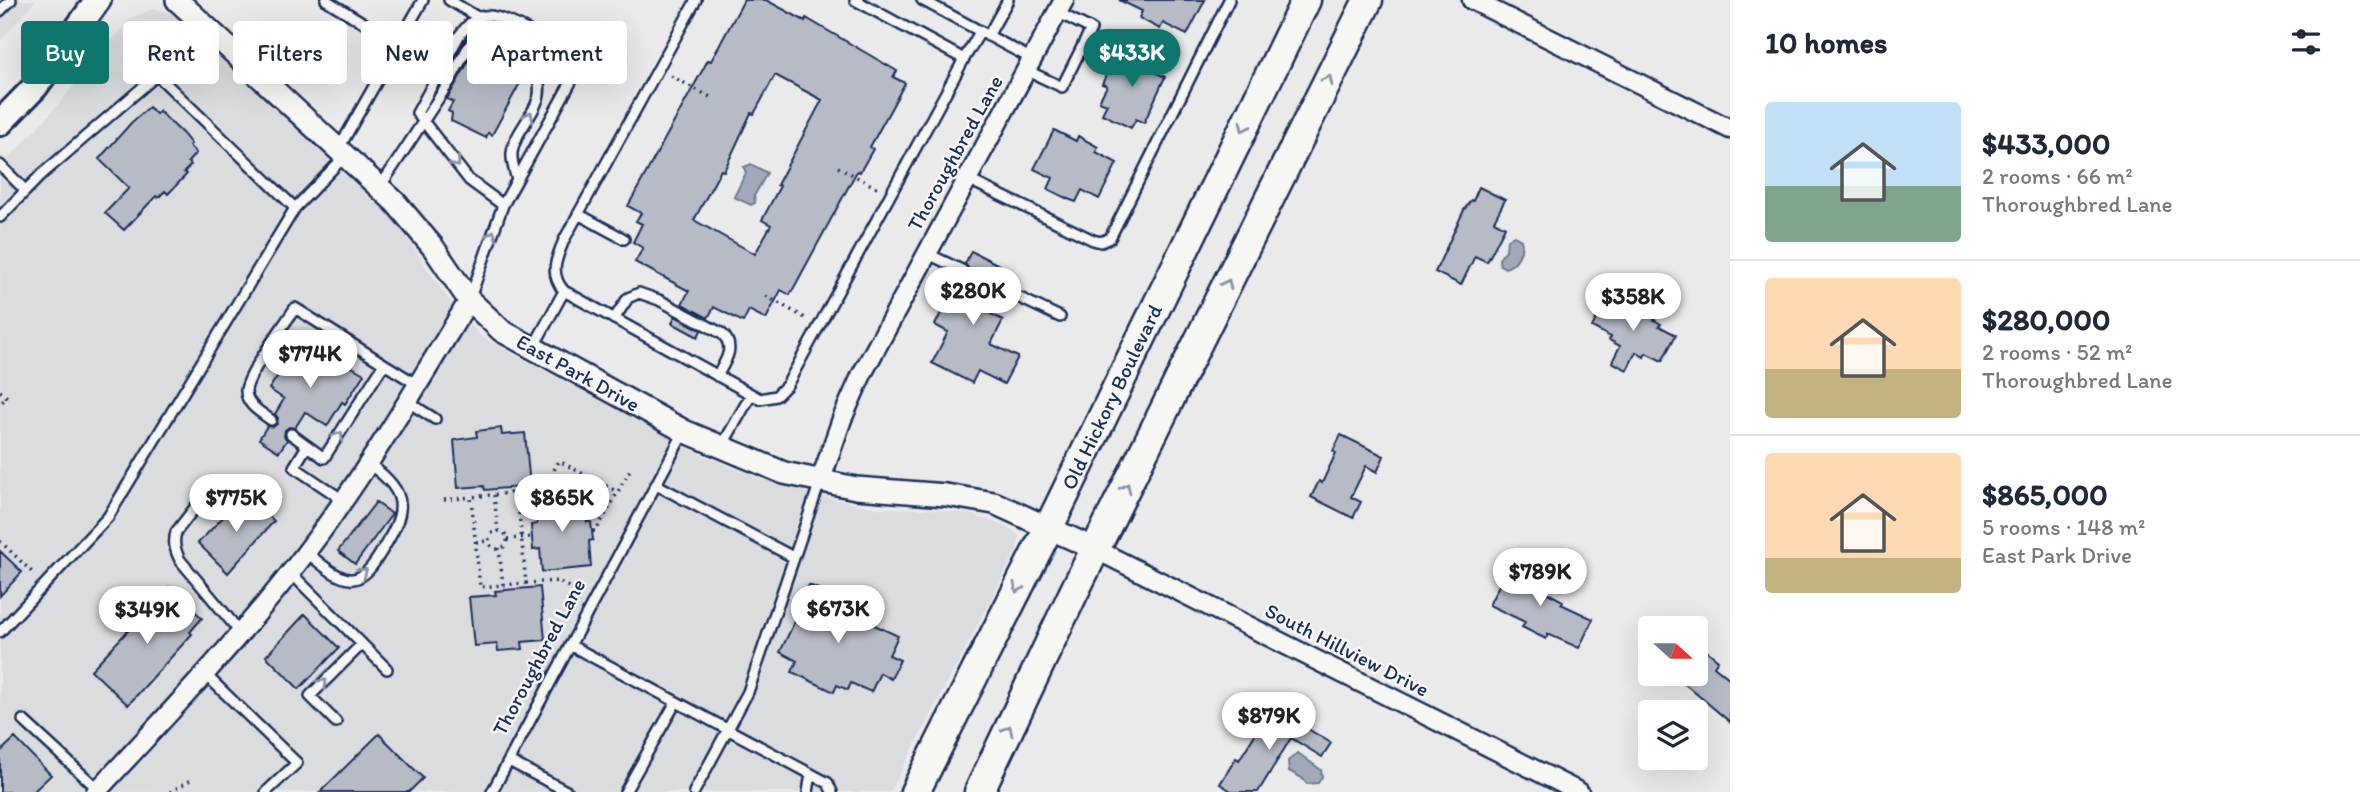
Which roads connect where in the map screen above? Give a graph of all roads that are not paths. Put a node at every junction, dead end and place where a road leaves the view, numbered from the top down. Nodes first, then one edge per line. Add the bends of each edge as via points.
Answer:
1 (11, 0) edge
2 (98, 0) edge
3 (177, 0) edge
4 (326, 0) edge
5 (423, 0) edge
6 (449, 0) edge
7 (696, 0) edge
8 (855, 0) edge
9 (922, 0) edge
10 (1008, 0) edge
11 (1229, 0) edge
12 (1306, 0) edge
13 (1368, 0) edge
14 (1472, 0) edge
15 (342, 4) edge
16 (1061, 6) edge
17 (0, 11) edge
18 (479, 18) junction
19 (366, 21) edge
20 (411, 21) edge
21 (984, 34) junction
22 (964, 59) junction
23 (1029, 64) junction
24 (377, 84) edge
25 (423, 120) junction
26 (0, 123) edge
27 (1730, 130) edge
28 (342, 152) junction
29 (0, 165) edge
30 (967, 179) junction
31 (517, 180) junction
32 (380, 187) junction
33 (25, 190) junction
34 (503, 205) junction
35 (295, 208) junction
36 (578, 214) junction
37 (0, 216) edge
38 (624, 239) dead end
39 (926, 253) junction
40 (962, 270) dead end
41 (993, 285) dead end
42 (564, 291) junction
43 (469, 300) junction
44 (1060, 317) dead end
45 (614, 319) junction
46 (533, 348) junction
47 (384, 364) junction
48 (717, 376) junction
49 (418, 385) junction
50 (751, 396) junction
51 (408, 402) junction
52 (435, 419) dead end
53 (271, 420) dead end
54 (684, 431) junction
55 (291, 434) dead end
56 (307, 446) junction
57 (721, 447) junction
58 (368, 463) junction
59 (820, 482) junction
60 (657, 485) junction
61 (207, 492) dead end
62 (343, 500) junction
63 (1049, 527) junction
64 (1095, 549) junction
65 (306, 552) junction
66 (793, 557) junction
67 (290, 572) junction
68 (0, 632) edge
69 (240, 632) junction
70 (362, 644) junction
71 (570, 645) junction
72 (387, 669) dead end
73 (205, 674) junction
74 (676, 702) junction
75 (23, 720) dead end
76 (336, 722) dead end
77 (729, 730) junction
78 (509, 761) junction
79 (811, 774) junction
80 (98, 791) edge
81 (266, 792) edge
82 (492, 792) edge
83 (568, 792) edge
84 (625, 792) edge
85 (694, 792) edge
86 (808, 792) edge
87 (832, 792) edge
88 (915, 792) edge
89 (979, 792) edge
90 (1580, 792) edge

1 - 17 lane
2 - 26 main road via 35,87
3 - 28 street, East Park Drive
4 - 15 lane
5 - 20 lane
6 - 18 lane
7 - 36 lane
8 - 22 lane
9 - 21 lane
10 - 21 lane
11 - 30 lane via 1110,237 1093,240
12 -> 63 main road, Old Hickory Boulevard
64 -> 13 main road
14 - 27 street
15 - 19 lane
16 - 23 street, Thoroughbred Lane
16 - 23 lane via 1091,29 1062,87
18 - 25 lane via 459,36 417,113
18 - 31 lane via 503,18 582,62
21 - 22 lane
21 - 23 lane
22 - 50 lane via 782,392 768,399
23 - 30 street, Thoroughbred Lane
24 - 28 lane
31 -> 25 lane via 511,156 540,92 528,44 489,29 475,37
25 - 32 lane
25 -> 34 lane via 469,180
28 - 32 street, East Park Drive
28 - 35 lane
29 - 33 lane
30 - 39 street, Thoroughbred Lane
31 - 34 lane
32 - 43 street, East Park Drive via 433,247
33 - 35 lane via 157,75
33 - 37 lane
43 -> 34 lane
35 - 68 lane via 108,517
36 - 38 lane
36 - 42 lane via 554,267
39 - 40 lane
39 - 59 street, Thoroughbred Lane via 849,402
41 - 44 lane
42 - 45 lane
42 - 46 lane
43 - 46 street, East Park Drive via 502,331
43 - 49 street
45 - 48 lane
45 - 48 lane via 628,298 639,293 720,333 730,347
46 - 54 street, East Park Drive
47 - 49 lane
47 - 53 lane via 295,308 246,390 248,400
56 -> 47 lane via 324,458
48 - 50 lane
49 - 51 street
50 - 57 lane
51 - 52 lane
51 - 58 street
54 - 57 street, East Park Drive
54 - 60 lane, Thoroughbred Lane
55 - 56 lane
56 - 62 lane via 294,467
57 - 59 street, East Park Drive via 784,474
58 - 62 street
65 -> 58 lane via 347,579 370,568 396,527 400,510 391,482
59 - 63 street, East Park Drive via 972,498
59 - 66 lane
60 - 66 lane
60 - 71 lane, Thoroughbred Lane
61 - 69 lane via 176,532 175,549
62 - 65 street
63 - 64 street, East Park Drive
63 -> 88 main road, Old Hickory Boulevard
89 -> 64 main road
64 - 90 street, South Hillview Drive
65 - 67 street
66 - 77 lane via 748,692
67 - 69 street
67 - 70 lane
69 - 73 street
70 - 72 lane
76 -> 70 lane via 310,696
71 - 74 lane
71 - 78 lane, Thoroughbred Lane
73 - 80 street
73 - 81 lane via 297,763
74 - 77 lane
74 - 84 lane
75 - 80 lane
77 - 79 lane
77 - 85 lane
78 - 82 lane, Thoroughbred Lane
78 - 83 lane
79 - 86 lane
79 - 87 lane via 828,783

